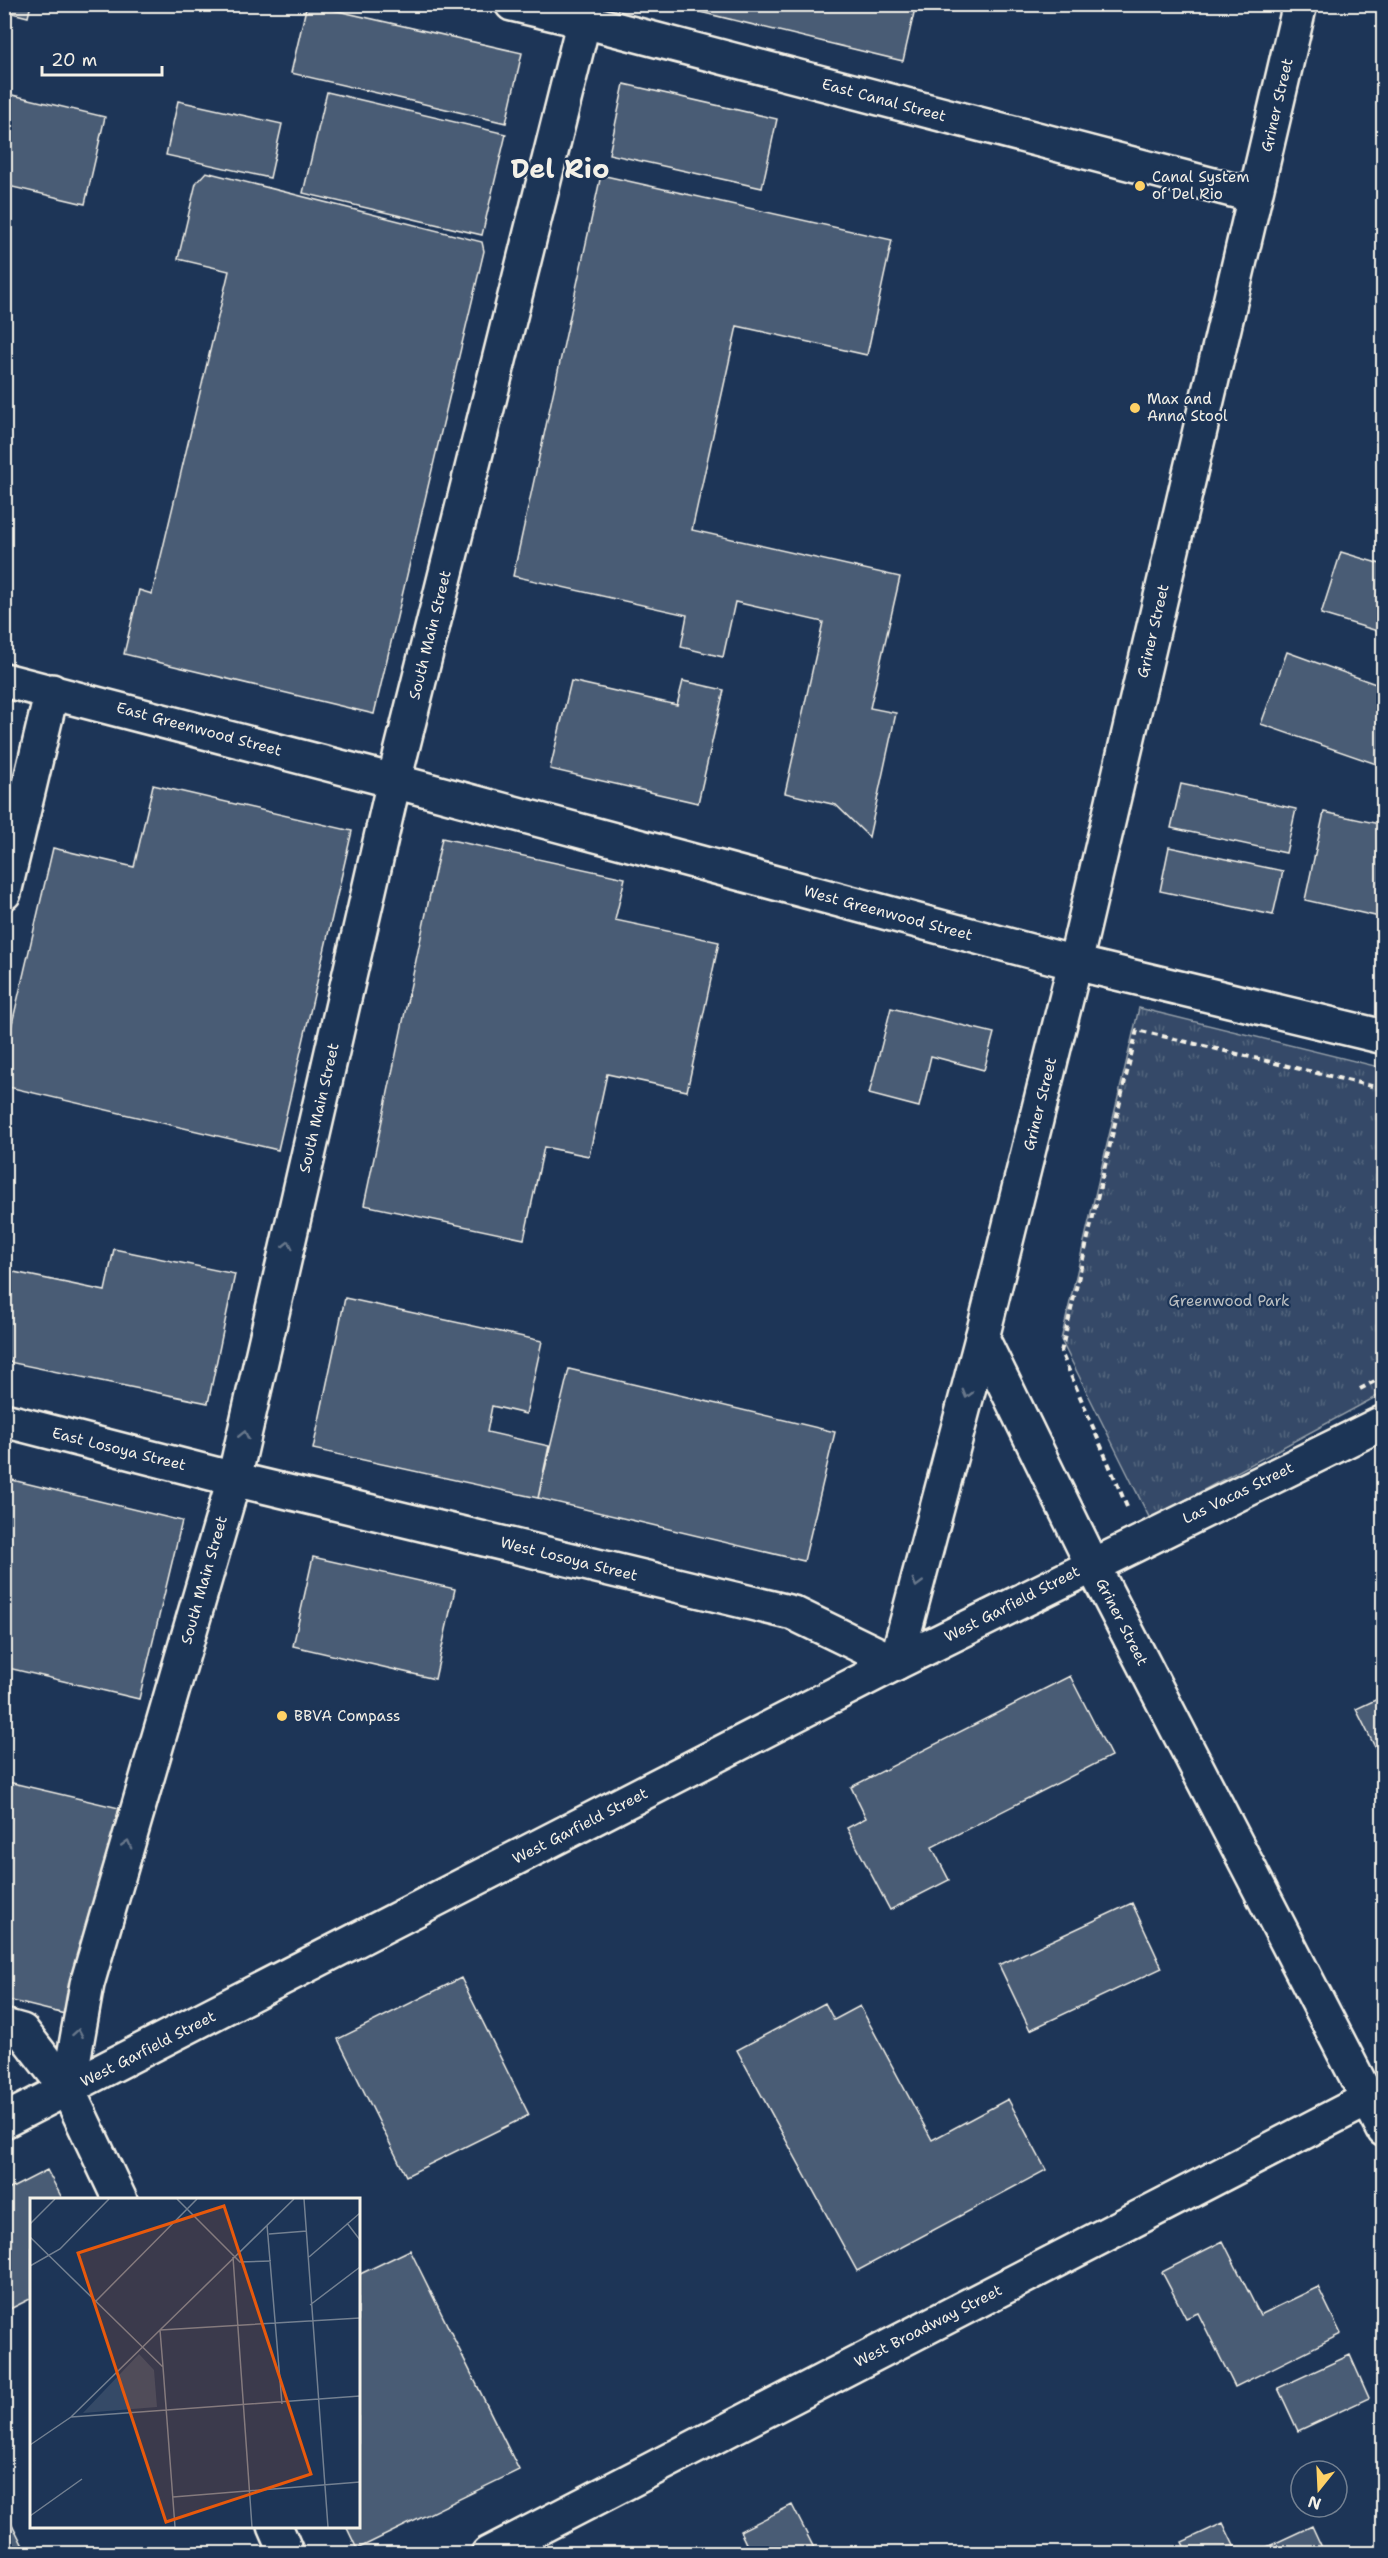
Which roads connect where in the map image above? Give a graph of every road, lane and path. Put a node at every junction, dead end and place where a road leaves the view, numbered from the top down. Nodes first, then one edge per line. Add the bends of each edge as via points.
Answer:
1 (512, 4) edge
2 (1300, 4) edge
3 (586, 13) edge
4 (1255, 196) junction
5 (4, 680) edge
6 (52, 690) junction
7 (394, 781) junction
8 (4, 893) edge
9 (1075, 963) junction
10 (1383, 1037) edge
11 (1383, 1089) edge
12 (982, 1338) junction
13 (1383, 1376) edge
14 (1353, 1393) dead end
15 (4, 1420) edge
16 (1383, 1422) edge
17 (234, 1479) junction
18 (1130, 1515) dead end
19 (1092, 1564) junction
20 (896, 1663) junction
21 (4, 2026) edge
22 (68, 2090) junction
23 (1368, 2099) junction
24 (4, 2121) edge
25 (1383, 2130) edge
26 (120, 2198) edge
27 (275, 2528) edge
28 (287, 2553) edge
29 (488, 2553) edge

1 - 3 street, East Canal Street
2 - 4 street, Griner Street
3 - 4 street, East Canal Street
3 - 7 street, South Main Street
4 - 9 street, Griner Street
5 - 6 street, East Greenwood Street
6 - 7 street, East Greenwood Street
6 - 8 street
7 - 9 street, West Greenwood Street
17 -> 7 street, South Main Street
9 - 10 street, West Greenwood Street
9 - 12 street, Griner Street
11 - 18 path via 1137,1030 1061,1352
12 - 19 street, Griner Street
12 -> 20 street
13 - 14 path
15 - 17 street, East Losoya Street
16 - 19 street, Las Vacas Street
17 - 20 street, West Losoya Street via 793,1613
22 -> 17 street, South Main Street via 87,1984
19 - 20 street, West Garfield Street
19 - 23 street, Griner Street
20 - 22 street, West Garfield Street
21 - 22 street via 22,2031
22 - 24 street, West Garfield Street
22 - 26 street
23 - 25 street, Griner Street
23 - 29 street, West Broadway Street
27 - 28 street

